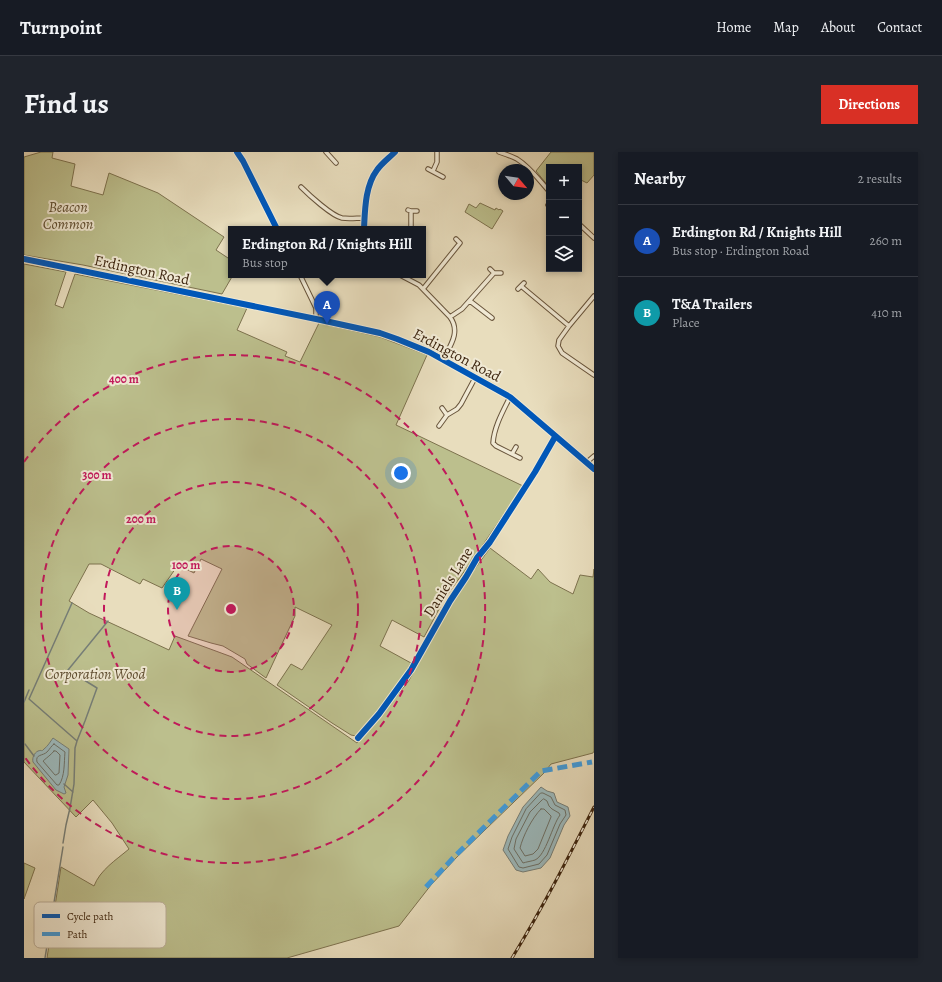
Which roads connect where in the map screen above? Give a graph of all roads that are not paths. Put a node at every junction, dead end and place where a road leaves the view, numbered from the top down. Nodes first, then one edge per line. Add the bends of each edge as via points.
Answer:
1 (237, 152) edge
2 (326, 152) edge
3 (395, 152) edge
4 (438, 152) edge
5 (500, 152) edge
6 (336, 163) dead end
7 (428, 169) dead end
8 (433, 171) junction
9 (443, 177) dead end
10 (301, 187) dead end
11 (311, 188) dead end
12 (546, 188) edge
13 (307, 193) junction
14 (417, 211) dead end
15 (364, 218) junction
16 (276, 226) edge
17 (364, 226) edge
18 (411, 226) edge
19 (582, 227) edge
20 (594, 238) edge
21 (456, 239) dead end
22 (24, 259) edge
23 (490, 269) dead end
24 (494, 273) junction
25 (501, 273) dead end
26 (301, 278) edge
27 (406, 278) edge
28 (423, 289) junction
29 (518, 289) dead end
30 (594, 296) edge
31 (470, 301) junction
32 (450, 317) junction
33 (492, 318) dead end
34 (316, 320) junction
35 (569, 326) junction
36 (443, 360) junction
37 (594, 375) edge
38 (475, 378) junction
39 (510, 397) junction
40 (442, 408) dead end
41 (447, 415) junction
42 (439, 426) dead end
43 (555, 437) junction
44 (516, 447) dead end
45 (512, 454) junction
46 (594, 456) edge
47 (520, 458) dead end
48 (587, 462) junction
49 (594, 469) edge
50 (358, 738) dead end

1 - 16 street
2 - 6 street
3 - 15 street via 376,171 368,192
4 - 8 street
5 - 12 street via 526,165
7 - 8 street
8 - 9 street
10 - 13 street
11 - 13 street
13 - 15 street via 341,218
14 - 18 street via 410,210
15 - 17 street
19 - 20 street
21 - 28 street via 460,243
22 - 34 street, Erdington Road
23 - 24 street
24 - 25 street
24 - 31 street
26 - 34 street via 316,308
27 - 28 street
28 - 32 street
29 - 35 street via 522,284
30 - 35 street
31 - 32 street
31 - 33 street
32 - 36 street via 454,322 455,334
34 - 36 street, Erdington Road via 380,333
35 - 37 street via 559,340 558,346 562,353
36 - 38 street, Erdington Road
38 - 39 street, Erdington Road
38 - 41 street via 461,404
39 - 43 street, Erdington Road
39 - 45 street via 500,417 493,443
40 - 41 street
41 - 42 street
43 - 48 street, Erdington Road
43 - 50 street, Daniels Lane via 536,472 450,601 411,670
44 - 45 street
45 - 47 street
46 - 48 street
48 - 49 street, Erdington Road

